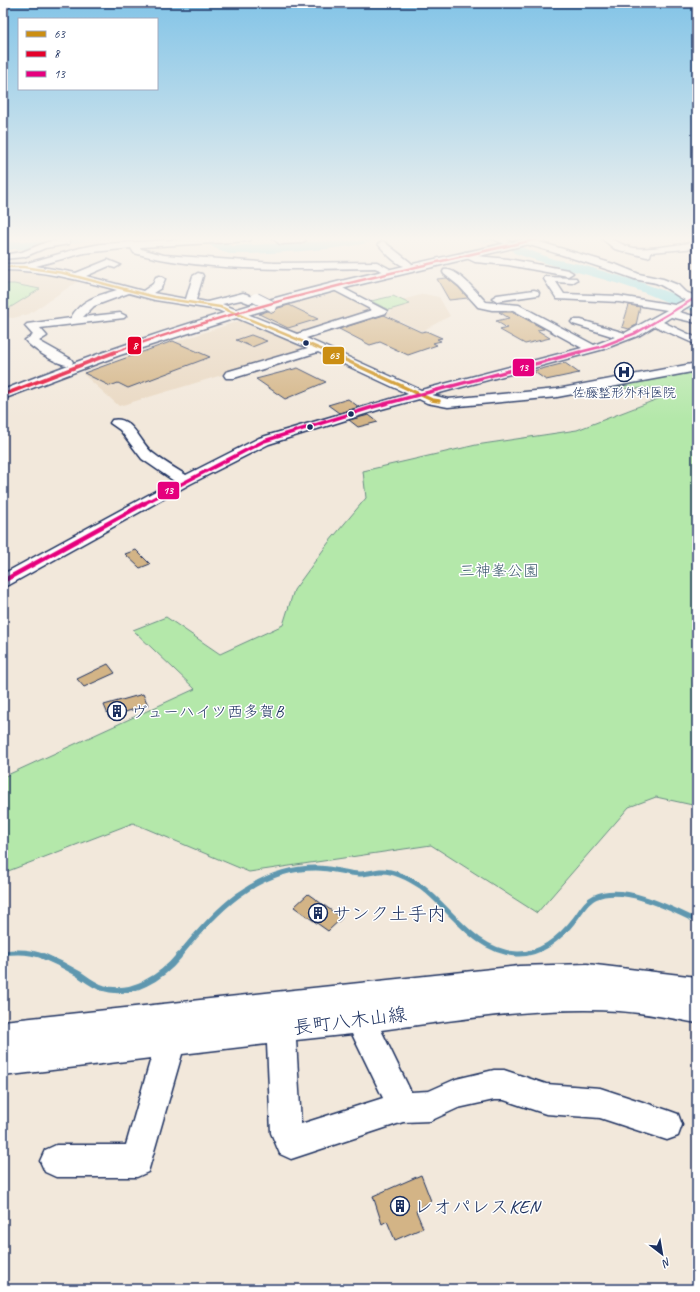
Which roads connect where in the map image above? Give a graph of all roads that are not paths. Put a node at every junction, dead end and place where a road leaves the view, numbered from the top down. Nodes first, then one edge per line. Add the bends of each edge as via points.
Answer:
1 (82, 298) edge
2 (104, 298) edge
3 (146, 298) edge
4 (165, 298) edge
5 (191, 298) edge
6 (249, 298) edge
7 (251, 298) joint
8 (286, 298) edge
9 (356, 298) edge
10 (493, 298) edge
11 (562, 298) edge
12 (615, 298) edge
13 (639, 298) edge
14 (477, 300) joint
15 (190, 302) junction
16 (646, 303) junction
17 (210, 304) junction
18 (685, 304) edge
19 (72, 305) dead end
20 (272, 306) dead end
21 (568, 308) dead end
22 (233, 311) junction
23 (81, 320) junction
24 (697, 320) edge
25 (661, 325) junction
26 (109, 326) dead end
27 (584, 327) dead end
28 (697, 329) edge
29 (626, 337) junction
30 (296, 338) junction
31 (697, 342) edge
32 (319, 348) junction
33 (592, 349) junction
34 (67, 362) junction
35 (697, 367) edge
36 (230, 375) dead end
37 (3, 386) edge
38 (3, 394) edge
39 (421, 395) junction
40 (117, 423) dead end
41 (185, 481) junction
42 (3, 582) edge
43 (697, 990) edge
44 (697, 1010) edge
45 (360, 1019) junction
46 (281, 1028) junction
47 (3, 1035) edge
48 (173, 1041) junction
49 (3, 1061) edge
50 (403, 1107) junction
51 (667, 1125) dead end
52 (56, 1161) dead end

1 - 19 street
2 - 23 street via 88,304 80,312
3 - 23 street via 117,313
4 - 15 street
5 - 15 street
6 - 17 street
7 - 20 street, bridge
7 - 22 highway
8 - 22 highway
9 - 30 street via 382,311
10 - 14 street
11 - 21 street
12 - 16 street
13 - 16 street
14 - 33 street via 487,307 515,307
15 - 17 street
16 - 18 street
17 - 22 street
18 - 24 street
18 - 25 street
22 - 30 street
22 - 34 highway via 136,338
22 - 38 highway
23 - 26 street via 90,328
23 - 34 street via 31,326 41,336 31,340
25 - 28 street
25 - 29 street
25 - 31 street
27 - 29 street
29 - 33 street
30 - 32 street
32 - 36 street
32 - 39 street
33 - 39 street
34 - 37 highway
35 - 39 street via 557,393 500,399 448,403
39 - 41 street via 337,417 272,438
40 - 41 street via 125,427 147,456
41 - 42 street
43 - 47 street via 587,977 519,979
44 - 45 street, 長町八木山線 via 629,999 567,997
45 - 46 street, 長町八木山線
45 - 50 street
46 - 48 street, 長町八木山線
46 - 50 street via 286,1133 291,1143
48 - 49 street, 長町八木山線
48 - 52 street via 166,1057 137,1161
50 - 51 street via 430,1106 456,1094 504,1085 546,1100 600,1103

